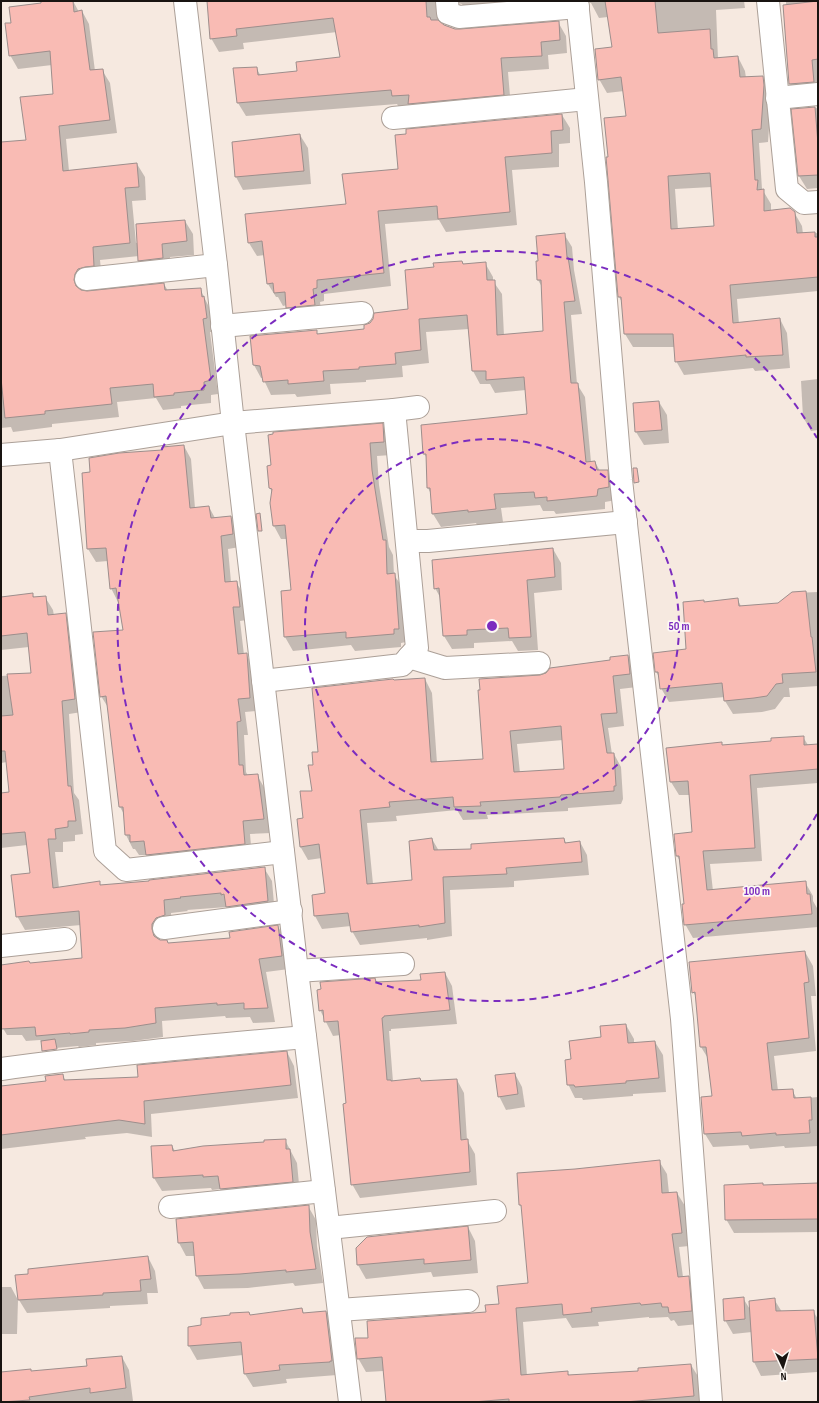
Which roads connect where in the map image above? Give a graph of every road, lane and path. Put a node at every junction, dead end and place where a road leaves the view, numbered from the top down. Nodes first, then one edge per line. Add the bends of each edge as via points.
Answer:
1 (185, 1) edge
2 (447, 1) edge
3 (768, 1) edge
4 (577, 4) edge
5 (818, 94) edge
6 (777, 98) junction
7 (587, 99) junction
8 (393, 118) dead end
9 (818, 202) edge
10 (216, 265) junction
11 (86, 279) dead end
12 (362, 313) dead end
13 (222, 326) junction
14 (418, 408) dead end
15 (394, 410) junction
16 (232, 422) junction
17 (60, 450) junction
18 (1, 455) edge
19 (626, 522) junction
20 (417, 541) junction
21 (409, 658) junction
22 (539, 663) dead end
23 (263, 681) junction
24 (283, 852) junction
25 (291, 911) junction
26 (164, 928) dead end
27 (64, 939) dead end
28 (1, 946) edge
29 (403, 964) dead end
30 (297, 971) junction
31 (305, 1037) junction
32 (1, 1069) edge
33 (324, 1191) junction
34 (170, 1207) dead end
35 (495, 1211) dead end
36 (329, 1228) junction
37 (468, 1301) dead end
38 (339, 1310) junction
39 (350, 1402) edge
40 (711, 1402) edge

1 - 10 street
2 - 4 street via 448,12 459,17
3 - 6 street
4 - 7 street
5 - 6 street
6 - 9 street via 787,189 804,203
7 - 8 street
7 - 19 street
10 - 11 street
10 - 13 street
12 - 13 street
13 - 16 street
14 - 15 street
15 - 16 street
15 - 20 street
16 - 17 street
16 - 23 street
17 - 18 street
17 - 24 street via 105,851 126,870
19 - 20 street
19 - 40 street via 682,1019
20 - 21 street via 417,648
21 - 22 street via 445,668
21 - 23 street via 402,666
23 - 24 street
24 - 25 street
25 - 26 street
25 - 30 street
27 - 28 street
29 - 30 street
30 - 31 street
31 - 32 street via 121,1054
31 - 33 street
33 - 34 street
33 - 36 street
35 - 36 street
36 - 38 street
37 - 38 street
38 - 39 street

